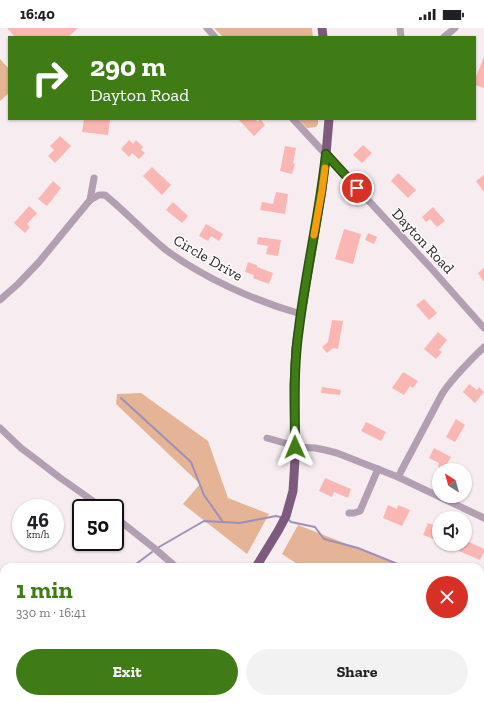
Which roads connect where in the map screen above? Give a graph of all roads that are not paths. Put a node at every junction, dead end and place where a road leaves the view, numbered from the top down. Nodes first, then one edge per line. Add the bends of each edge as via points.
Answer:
1 (207, 28) edge
2 (455, 28) edge
3 (214, 36) edge
4 (445, 36) edge
5 (294, 120) edge
6 (329, 120) edge
7 (326, 154) junction
8 (94, 178) dead end
9 (90, 200) junction
10 (0, 300) edge
11 (301, 314) junction
12 (484, 328) edge
13 (484, 347) edge
14 (0, 428) edge
15 (267, 438) dead end
16 (295, 447) junction
17 (378, 469) junction
18 (398, 477) junction
19 (90, 499) edge
20 (348, 513) dead end
21 (484, 518) edge
22 (124, 524) edge
23 (171, 563) edge
24 (258, 563) edge

1 - 3 street
2 - 4 street
5 - 7 street, Dayton Road
6 - 7 main road
7 - 11 main road
7 - 12 street, Dayton Road
8 - 9 street
9 - 10 street via 38,262
9 - 11 street, Circle Drive via 105,195 157,242 196,269 263,302
11 - 16 main road via 294,385
13 - 18 street via 449,383
14 - 19 street via 21,448
15 - 16 street
16 - 17 street via 325,450
16 - 24 main road via 290,505
17 - 18 street
17 - 20 street via 360,511
18 - 21 street
22 - 23 street

